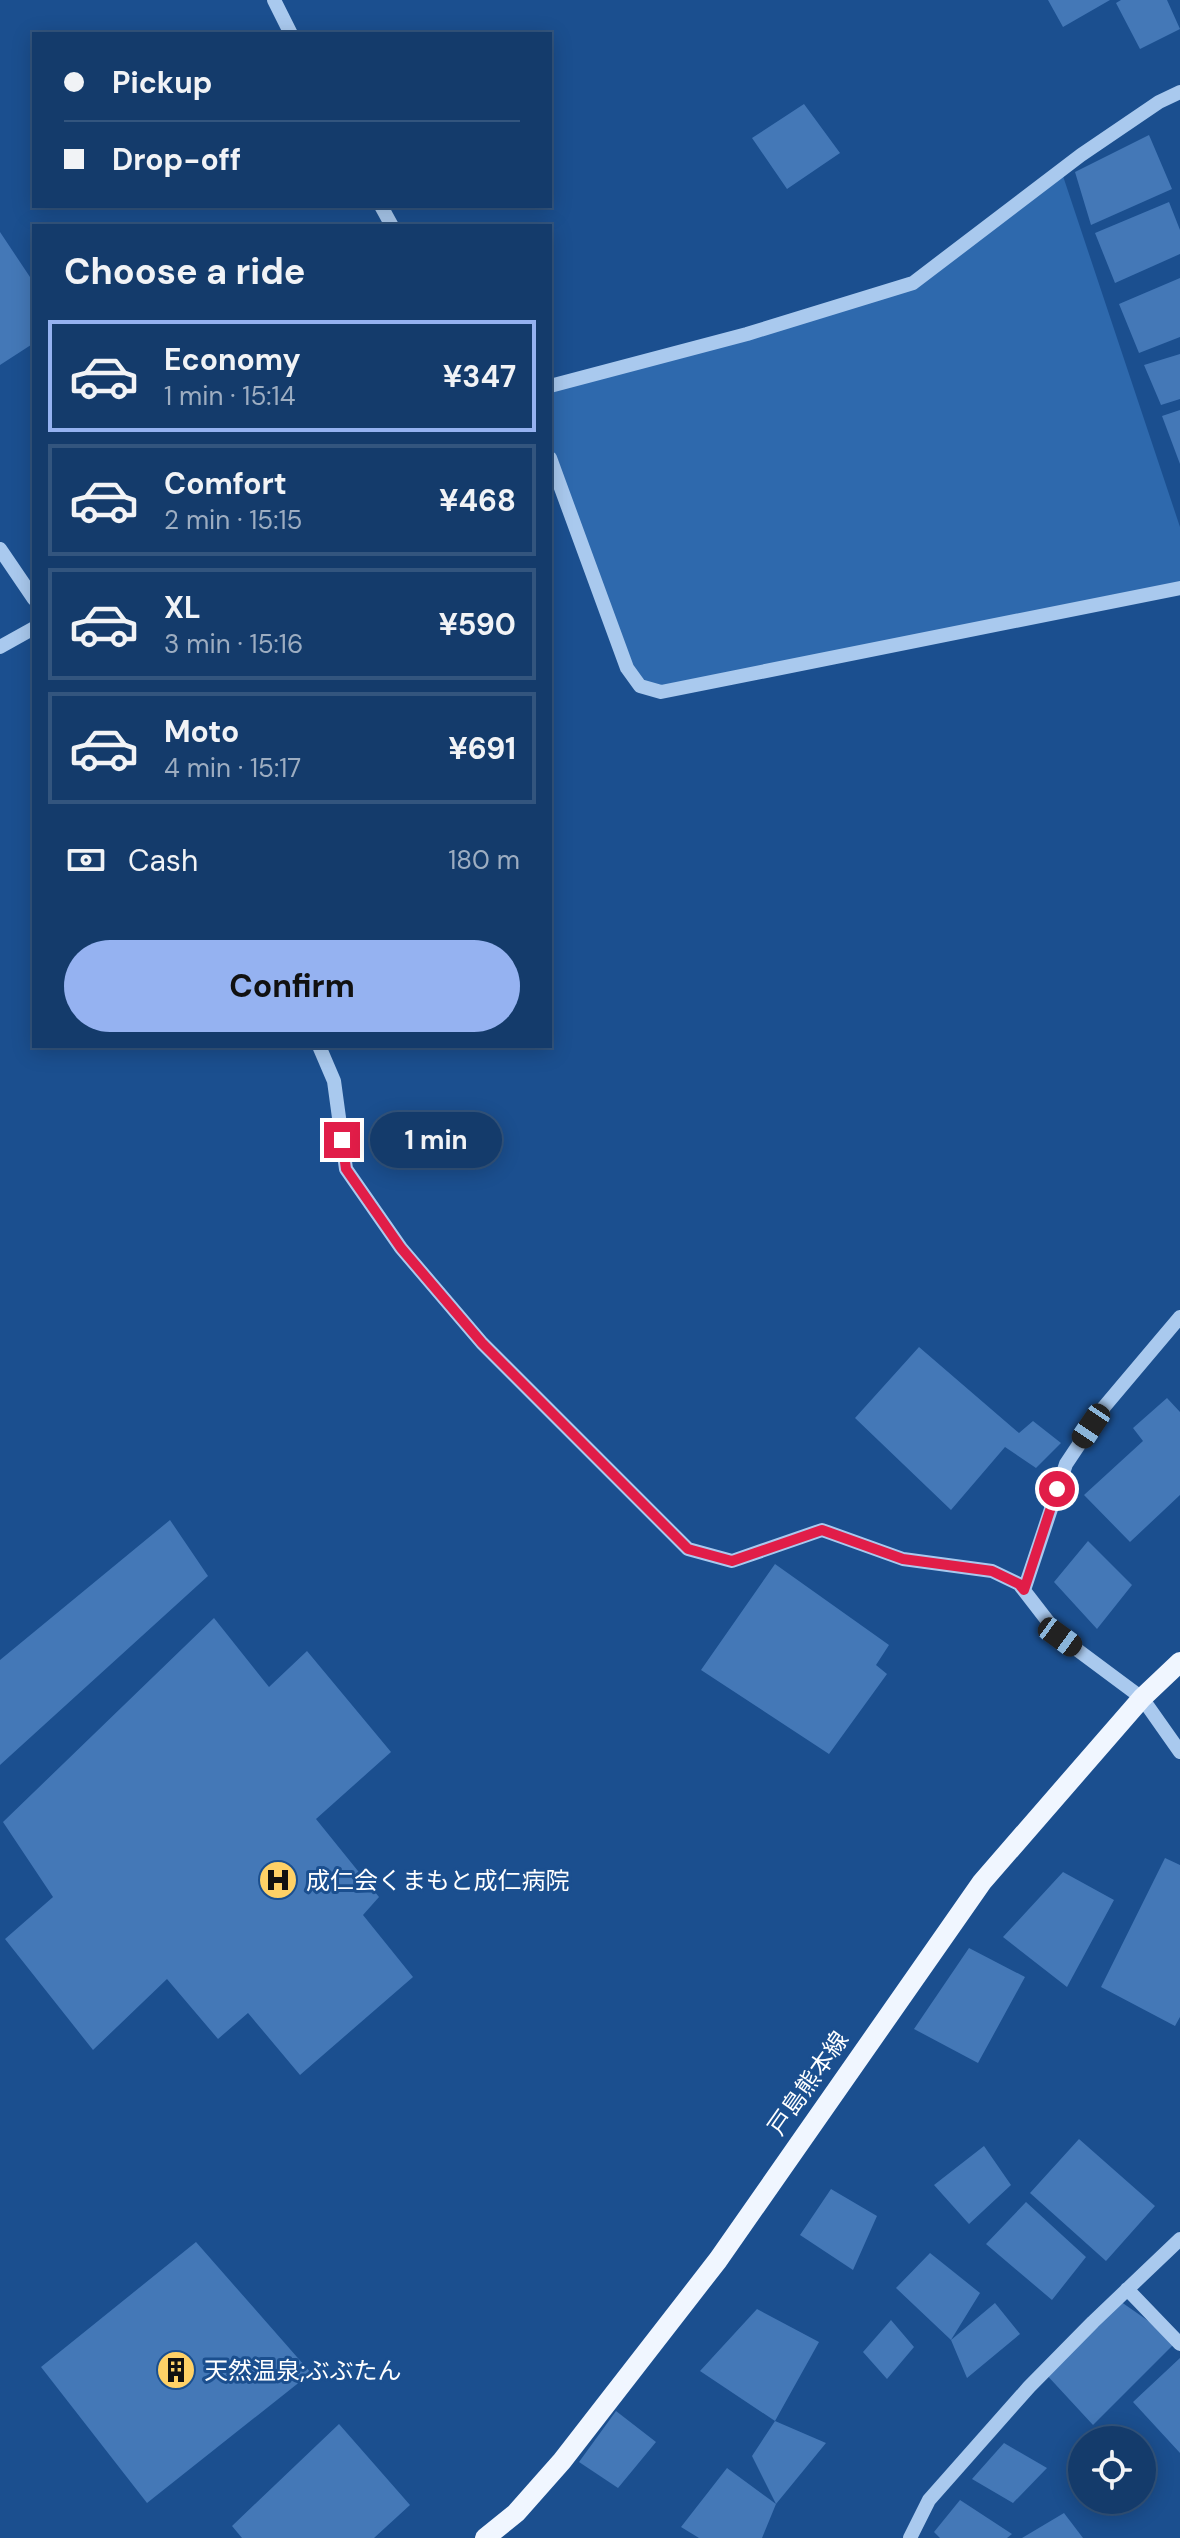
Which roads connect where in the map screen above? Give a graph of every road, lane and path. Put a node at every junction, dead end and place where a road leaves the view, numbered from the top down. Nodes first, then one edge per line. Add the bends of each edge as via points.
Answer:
1 (274, 0) edge
2 (290, 32) edge
3 (1180, 92) edge
4 (552, 385) edge
5 (552, 463) edge
6 (0, 549) edge
7 (1180, 588) edge
8 (32, 596) edge
9 (32, 629) edge
10 (0, 647) edge
11 (320, 1048) edge
12 (1180, 1317) edge
13 (1024, 1590) junction
14 (1180, 1662) edge
15 (1142, 1698) junction
16 (1180, 1752) edge
17 (1180, 2239) edge
18 (1127, 2289) junction
19 (1180, 2344) edge
20 (485, 2538) edge
21 (910, 2538) edge

1 - 2 street
3 - 4 street via 1081,155 913,283
5 - 7 street via 627,668 640,686 661,692
6 - 8 street
9 - 10 street
11 - 13 street via 334,1081 346,1169 401,1248 482,1343 688,1549 732,1561 822,1530 903,1559 992,1571
12 - 13 street via 1104,1407 1066,1464
13 - 15 street via 1060,1637
14 - 15 main road, 戸島熊本線
15 - 16 street
15 - 20 main road, 戸島熊本線 via 982,1882 718,2260 562,2461 516,2513
17 - 18 street
18 - 19 street
18 - 21 street via 1029,2387 929,2500

